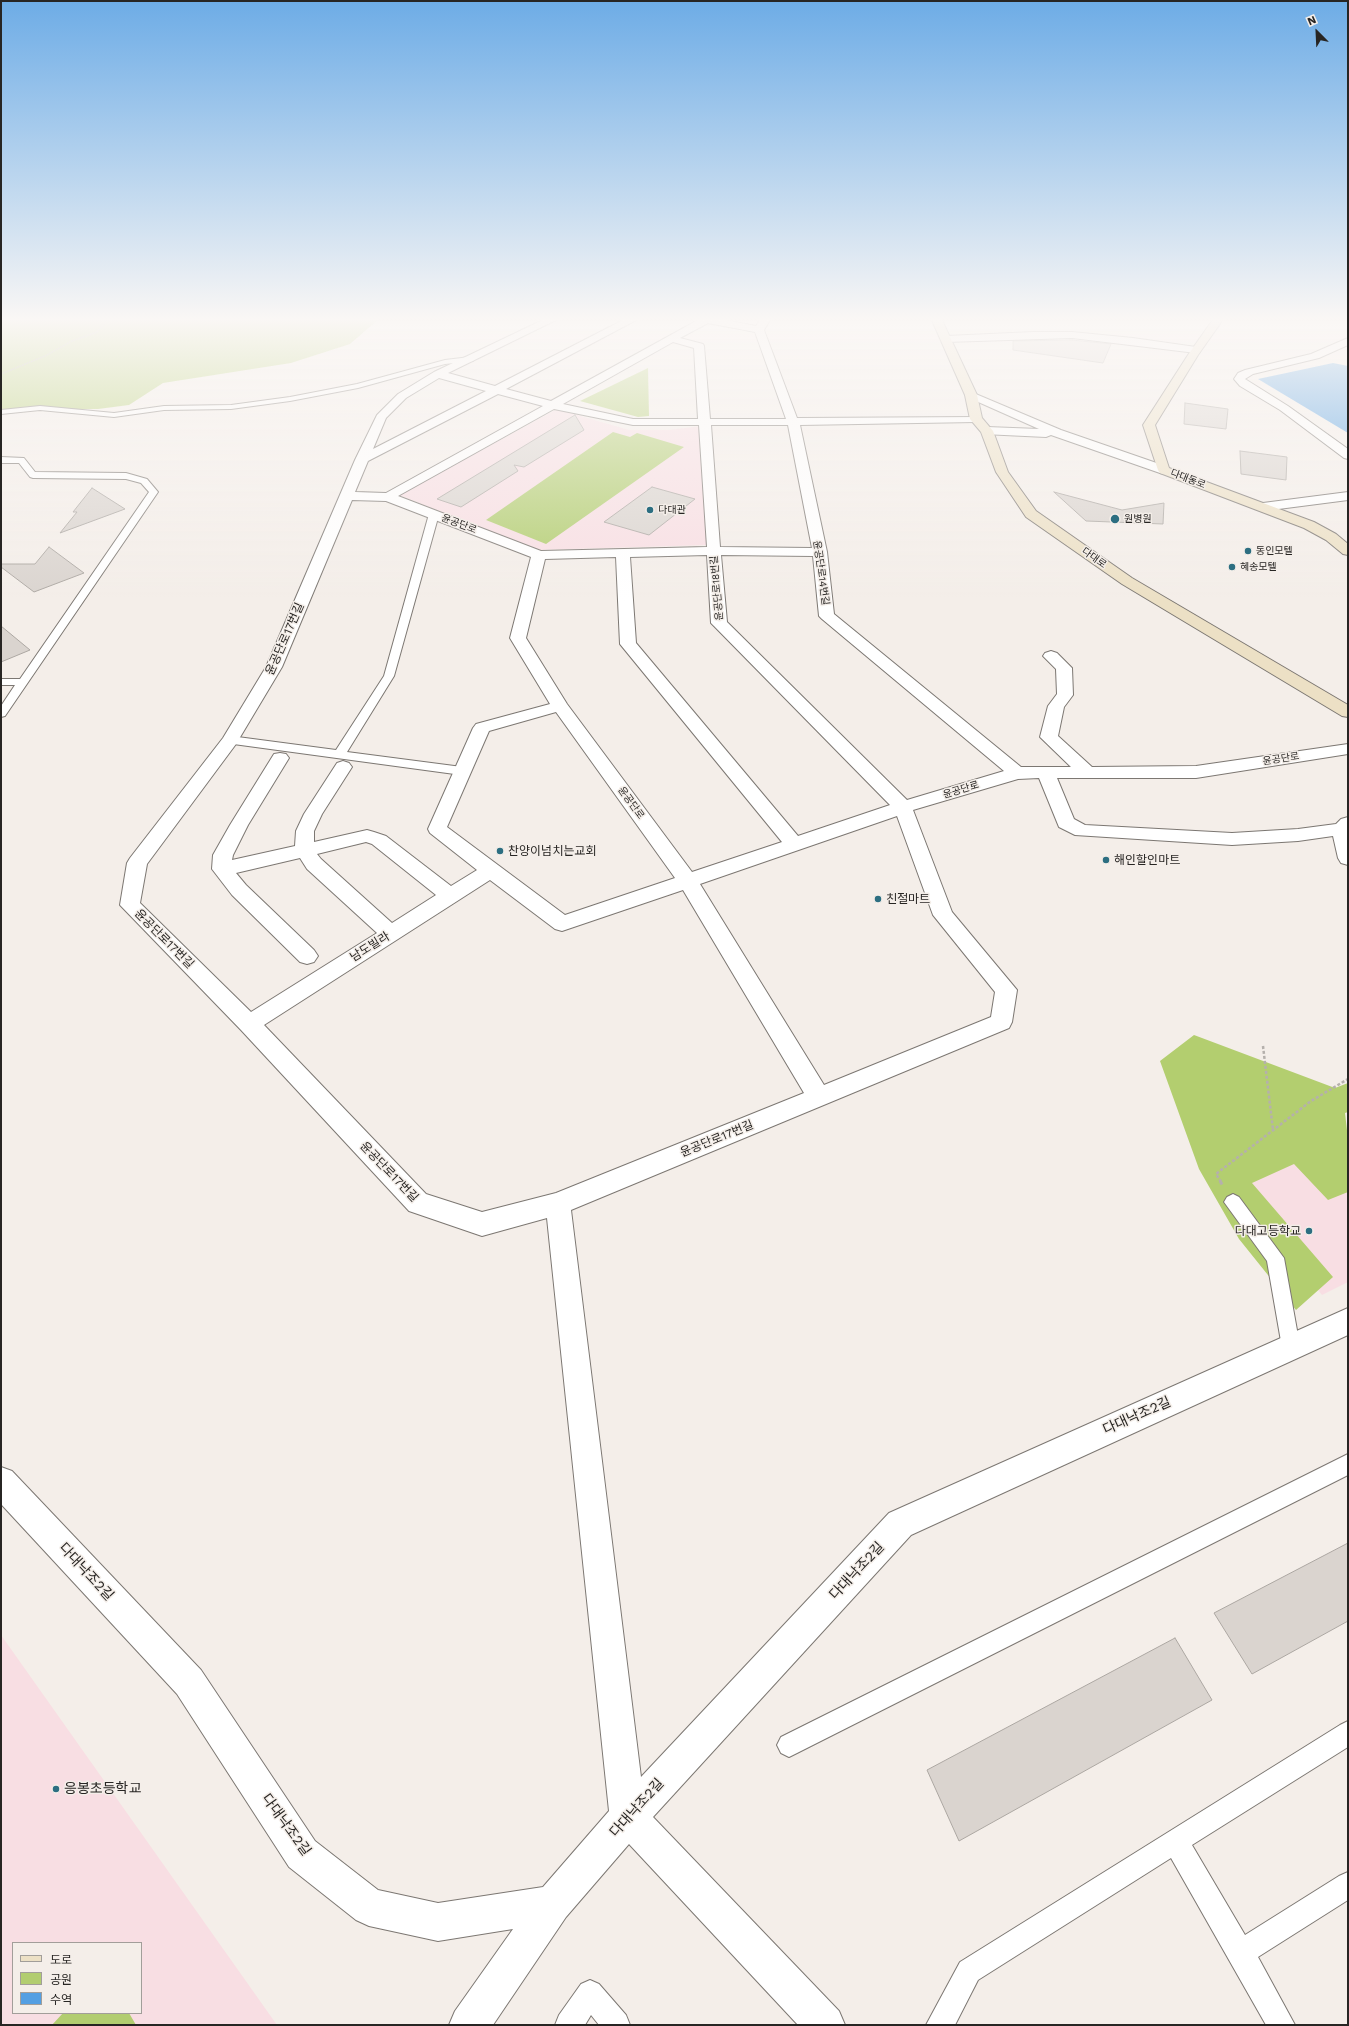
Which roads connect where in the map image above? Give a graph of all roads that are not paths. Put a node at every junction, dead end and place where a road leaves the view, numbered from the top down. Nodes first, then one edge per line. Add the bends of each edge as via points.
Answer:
1 (76, 413) edge
2 (132, 413) edge
3 (385, 413) edge
4 (453, 413) edge
5 (539, 413) edge
6 (588, 413) edge
7 (705, 413) edge
8 (790, 413) edge
9 (975, 413) edge
10 (1011, 413) edge
11 (1157, 413) edge
12 (1290, 413) edge
13 (976, 419) junction
14 (706, 422) junction
15 (793, 422) junction
16 (987, 431) junction
17 (1057, 433) junction
18 (1348, 455) edge
19 (1, 460) edge
20 (361, 460) junction
21 (1164, 470) junction
22 (347, 496) junction
23 (1348, 496) edge
24 (388, 497) junction
25 (1263, 508) junction
26 (434, 514) junction
27 (714, 551) junction
28 (1348, 551) edge
29 (820, 552) junction
30 (623, 553) junction
31 (539, 555) junction
32 (1051, 656) dead end
33 (1, 682) edge
34 (23, 682) junction
35 (560, 706) junction
36 (1348, 712) edge
37 (1, 714) edge
38 (230, 740) junction
39 (1348, 749) edge
40 (280, 758) dead end
41 (341, 761) junction
42 (462, 771) junction
43 (1017, 772) junction
44 (1045, 772) junction
45 (1087, 772) junction
46 (903, 807) junction
47 (1345, 826) edge
48 (794, 844) junction
49 (304, 849) junction
50 (1348, 858) edge
51 (222, 869) junction
52 (491, 870) junction
53 (688, 881) junction
54 (450, 896) junction
55 (391, 934) junction
56 (307, 956) dead end
57 (248, 1024) junction
58 (819, 1097) junction
59 (1233, 1202) road end
60 (558, 1204) junction
61 (1348, 1321) edge
62 (1291, 1347) junction
63 (1348, 1464) edge
64 (1, 1482) edge
65 (1348, 1733) edge
66 (790, 1745) dead end
67 (628, 1817) junction
68 (1176, 1842) junction
69 (1348, 1885) edge
70 (553, 1904) junction
71 (1241, 1953) junction
72 (469, 2025) edge
73 (569, 2025) edge
74 (616, 2025) edge
75 (825, 2025) edge
76 (940, 2025) edge
77 (1281, 2025) edge

1 - 2 lane via 114,415
3 - 20 street
4 - 20 street
5 - 24 street
6 - 14 street via 633,422
7 - 14 street, 윤공단로18번길
8 - 15 street, 윤공단로14번길
9 - 13 main road
10 - 17 street
11 - 21 main road, 다대동로 via 1149,425
12 - 18 street
13 - 15 street
13 - 16 main road, 다대로
14 - 15 street
14 - 27 street, 윤공단로18번길
15 - 29 street, 윤공단로14번길
16 - 17 street
16 - 36 main road, 다대로 via 1002,472 1031,514 1127,582
17 - 21 street
19 - 34 lane via 21,460 33,474 126,476 144,481 154,492
20 - 22 street
21 - 25 main road, 다대동로
22 - 24 street, 윤공단로
22 - 38 street, 윤공단로17번길 via 274,667
23 - 25 street
24 - 26 street, 윤공단로
25 - 28 main road, 다대동로 via 1308,525 1331,537
26 - 31 street, 윤공단로
26 - 41 lane via 389,676
27 - 29 street
27 - 30 street
27 - 46 street, 윤공단로18번길 via 719,623
29 - 43 street, 윤공단로14번길 via 827,616
30 - 31 street
30 - 48 street via 628,644
31 - 35 street, 윤공단로 via 518,638
32 - 45 street via 1064,668 1065,694 1056,706 1049,738
33 - 34 lane
34 - 37 lane
35 - 42 street via 482,728
35 - 53 street, 윤공단로
38 - 41 lane
38 - 57 street, 윤공단로17번길 via 137,864 130,905
39 - 45 street, 윤공단로 via 1196,772
40 - 51 street via 223,855
41 - 42 lane
41 - 49 street via 305,831
42 - 52 street via 437,829
43 - 44 street, 윤공단로
43 - 46 street, 윤공단로
44 - 45 street, 윤공단로
44 - 47 street via 1066,823 1082,831 1232,839 1298,835
46 - 48 street, 윤공단로
46 - 58 street, 윤공단로17번길 via 943,915 1006,990 1001,1022
47 - 50 street
48 - 53 street, 윤공단로
49 - 51 street
49 - 54 street via 366,836 379,840
49 - 55 street via 314,864
51 - 56 street via 239,890
52 - 53 street via 562,924
52 - 54 street, 남도빌라
53 - 58 street
54 - 55 street, 남도빌라
55 - 57 street, 남도빌라
57 - 60 street, 윤공단로17번길 via 418,1203 482,1224
58 - 60 street, 윤공단로17번길
59 - 62 lane via 1275,1258
60 - 67 street
61 - 62 street, 다대낙조2길
62 - 67 street, 다대낙조2길 via 900,1524
63 - 66 lane
64 - 70 street, 다대낙조2길 via 189,1682 302,1854 369,1908 438,1922
65 - 68 lane
67 - 70 street, 다대낙조2길
67 - 75 street
68 - 71 lane
68 - 76 lane via 969,1971
69 - 71 lane
70 - 72 street
71 - 77 lane
73 - 74 lane via 590,1993

